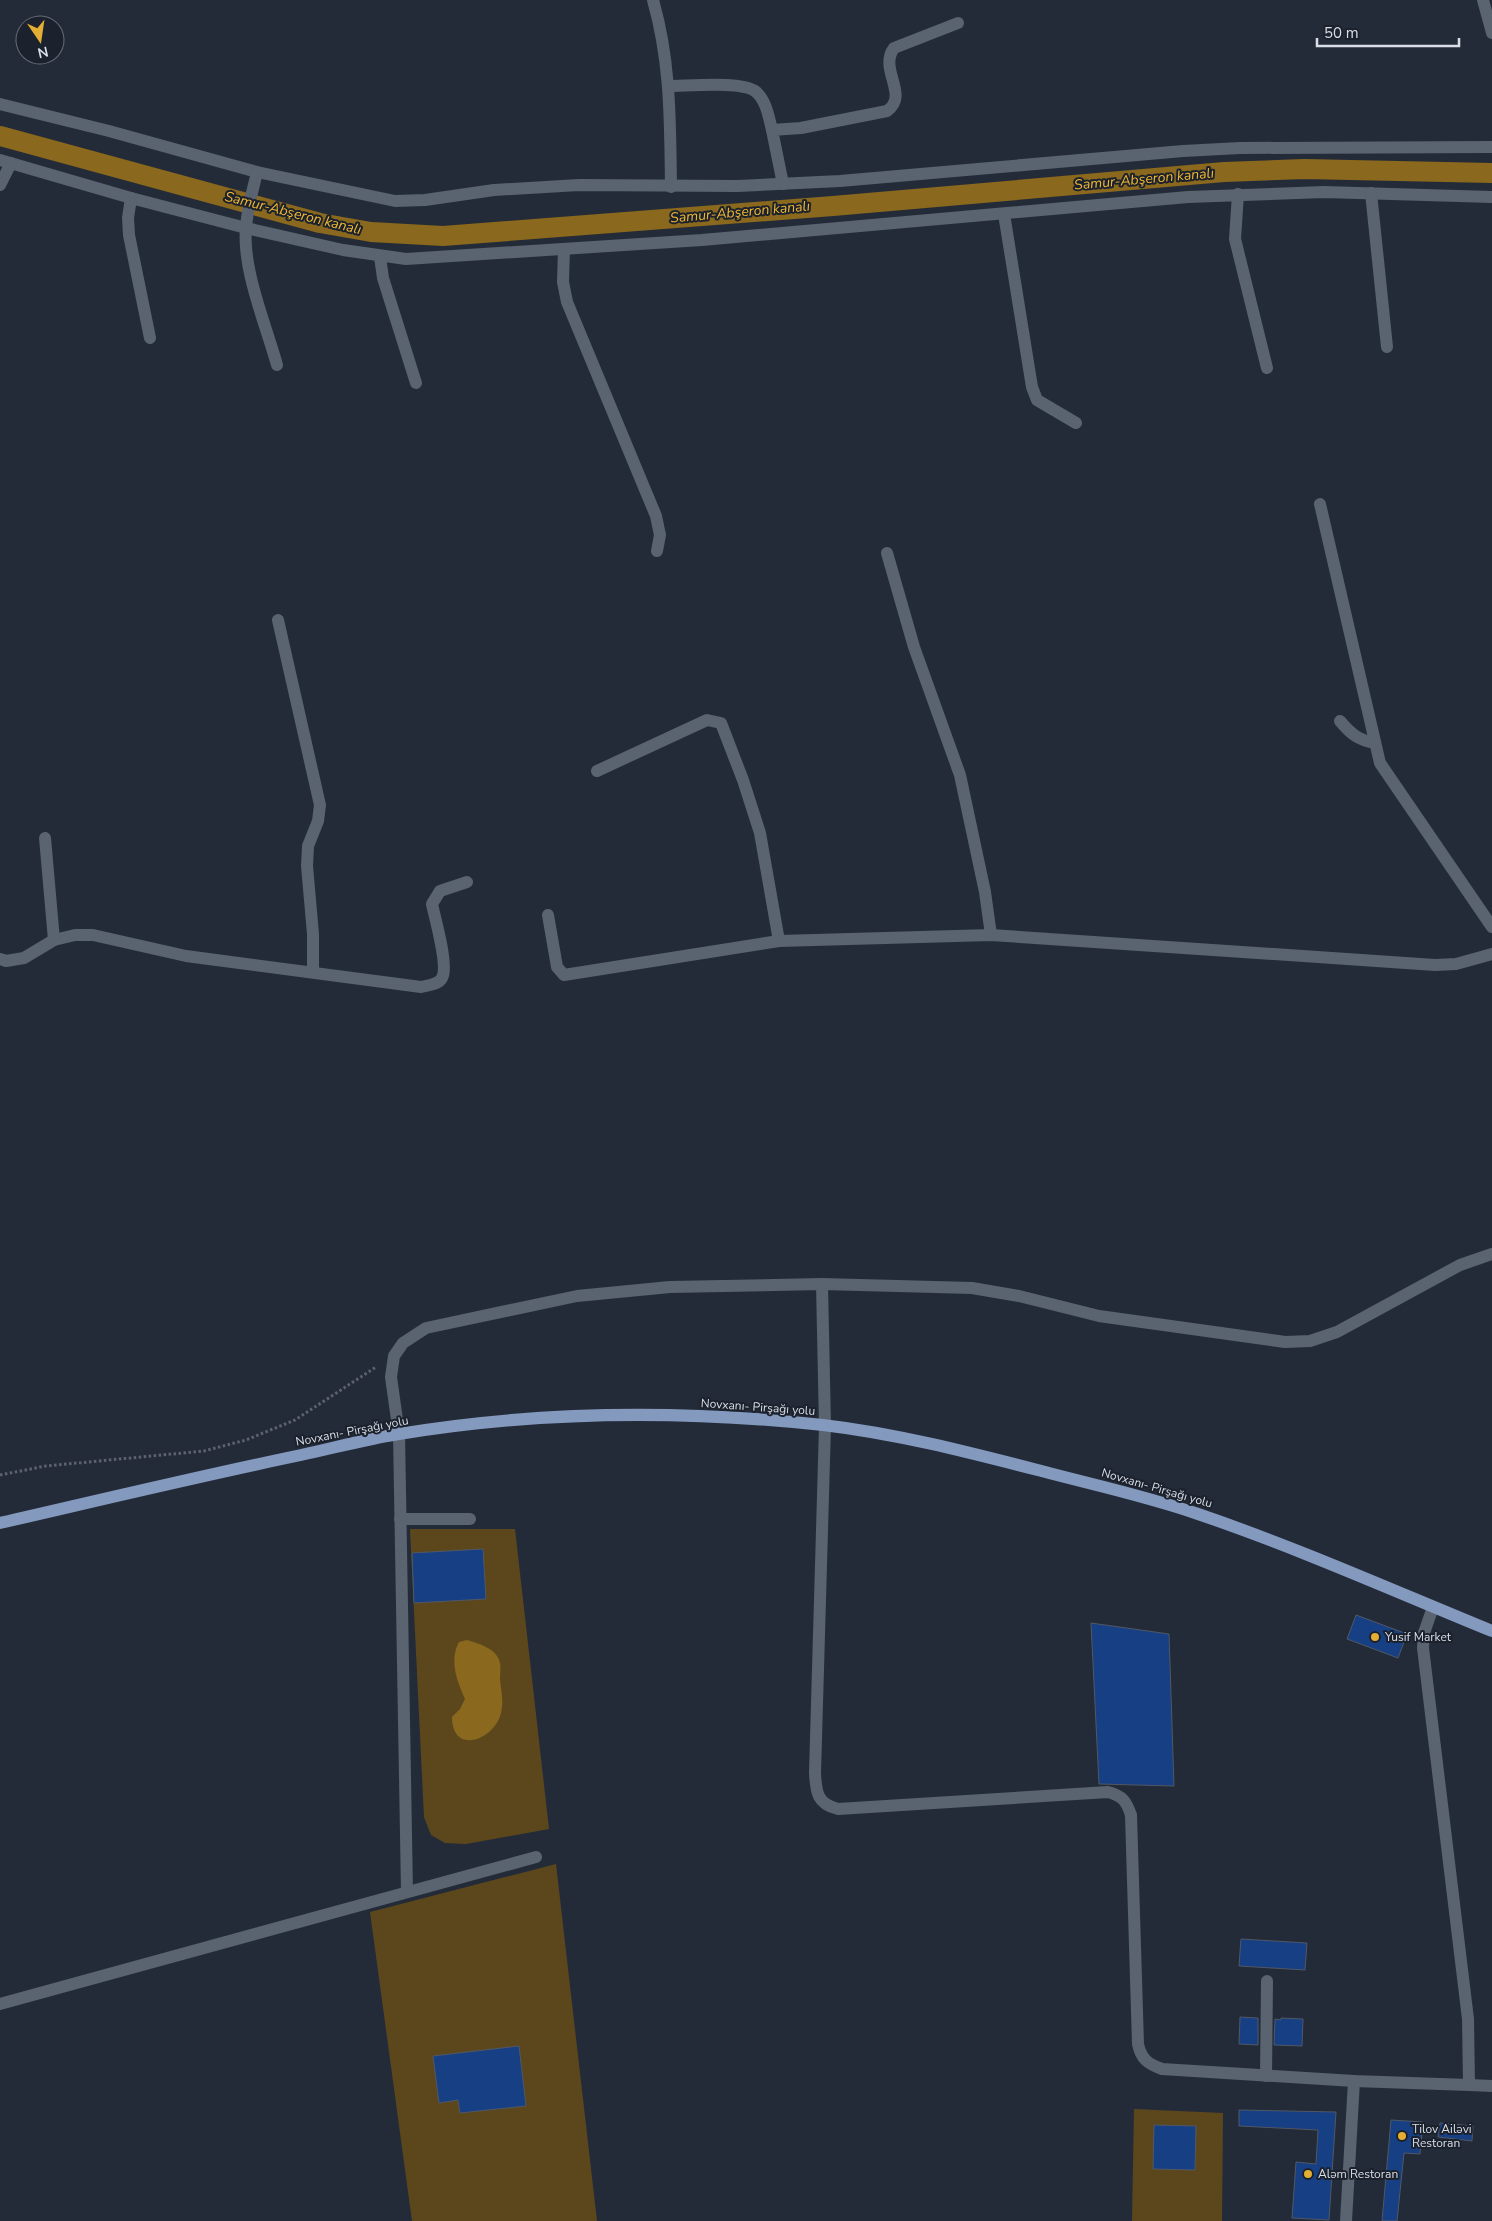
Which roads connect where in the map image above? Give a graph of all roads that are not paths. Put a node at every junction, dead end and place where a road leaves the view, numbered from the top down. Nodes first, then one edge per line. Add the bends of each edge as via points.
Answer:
1 (653, 0) edge
2 (1483, 0) edge
3 (958, 23) dead end
4 (1492, 32) edge
5 (669, 86) junction
6 (0, 104) edge
7 (772, 130) junction
8 (1492, 147) edge
9 (5, 162) edge
10 (257, 172) junction
11 (782, 184) junction
12 (0, 185) edge
13 (670, 187) junction
14 (1371, 193) junction
15 (1238, 194) junction
16 (1492, 197) edge
17 (131, 198) junction
18 (1004, 214) junction
19 (246, 228) junction
20 (564, 249) junction
21 (380, 257) junction
22 (150, 338) dead end
23 (1387, 347) dead end
24 (277, 365) dead end
25 (1267, 368) dead end
26 (416, 383) dead end
27 (1076, 424) dead end
28 (1320, 504) dead end
29 (657, 551) dead end
30 (887, 553) dead end
31 (278, 620) dead end
32 (1340, 721) dead end
33 (1375, 742) junction
34 (597, 771) dead end
35 (45, 838) dead end
36 (467, 882) dead end
37 (548, 915) dead end
38 (1492, 927) edge
39 (992, 935) junction
40 (54, 940) junction
41 (779, 941) junction
42 (1492, 954) edge
43 (0, 959) edge
44 (313, 972) junction
45 (1492, 1254) edge
46 (822, 1284) junction
47 (825, 1426) junction
48 (399, 1434) junction
49 (400, 1519) junction
50 (470, 1519) dead end
51 (0, 1523) edge
52 (1433, 1606) junction
53 (1492, 1631) edge
54 (536, 1857) dead end
55 (406, 1892) junction
56 (1267, 1981) dead end
57 (0, 2004) edge
58 (1266, 2076) junction
59 (1354, 2081) junction
60 (1469, 2085) junction
61 (1492, 2086) edge
62 (1346, 2221) edge

1 - 5 street via 661,28
2 - 4 street
3 - 7 street via 894,48 888,55 897,99 887,111 800,128
5 - 7 street via 734,85 755,91 763,100
5 - 13 street
6 - 10 street
7 - 11 street
8 - 11 street via 1202,150
9 - 12 street
9 - 17 street
10 - 13 street via 395,201 533,187
10 - 19 street
11 - 13 street
14 - 15 street
14 - 16 street
14 - 23 street
15 - 18 street
15 - 25 street via 1235,239
17 - 19 street
17 - 22 street via 129,234
18 - 20 street
18 - 27 street via 1032,387 1037,400
19 - 21 street
19 - 24 street via 251,276
20 - 21 street via 429,259
20 - 29 street via 563,282 567,302 656,516 660,535
21 - 26 street via 383,278
28 - 33 street
30 - 39 street via 914,647 960,775
31 - 44 street via 320,805 307,859
32 - 33 street via 1353,736
33 - 38 street via 1380,763 1390,780
34 - 41 street via 707,720 721,723 760,833
35 - 40 street
36 - 44 street via 440,891 432,904 444,962 443,976 437,983 421,987
37 - 41 street via 557,967 564,975
39 - 41 street
39 - 42 street via 1435,965 1456,964
40 - 43 street via 24,958
40 - 44 street via 75,934 93,935 186,956
45 - 46 street via 1460,1265 1337,1332 1310,1341 1285,1342 1099,1316 972,1288
46 - 47 street
46 - 48 street via 670,1287 577,1296 426,1328 403,1343 394,1356 391,1377
47 - 48 main road, Novxanı- Pirşağı yolu via 709,1417 571,1417
47 - 52 main road, Novxanı- Pirşağı yolu via 958,1450 1194,1512 1364,1576
47 - 58 street via 815,1773 819,1798 826,1806 838,1809 1108,1792 1120,1795 1127,1802 1131,1815 1141,2056 1162,2069
48 - 49 street
48 - 51 main road, Novxanı- Pirşağı yolu
49 - 50 street
49 - 55 street
52 - 53 main road, Novxanı- Pirşağı yolu
52 - 60 street via 1424,1633 1423,1648 1468,2019
54 - 55 street
55 - 57 street
56 - 58 street
58 - 59 street
59 - 60 street
59 - 62 street
60 - 61 street

